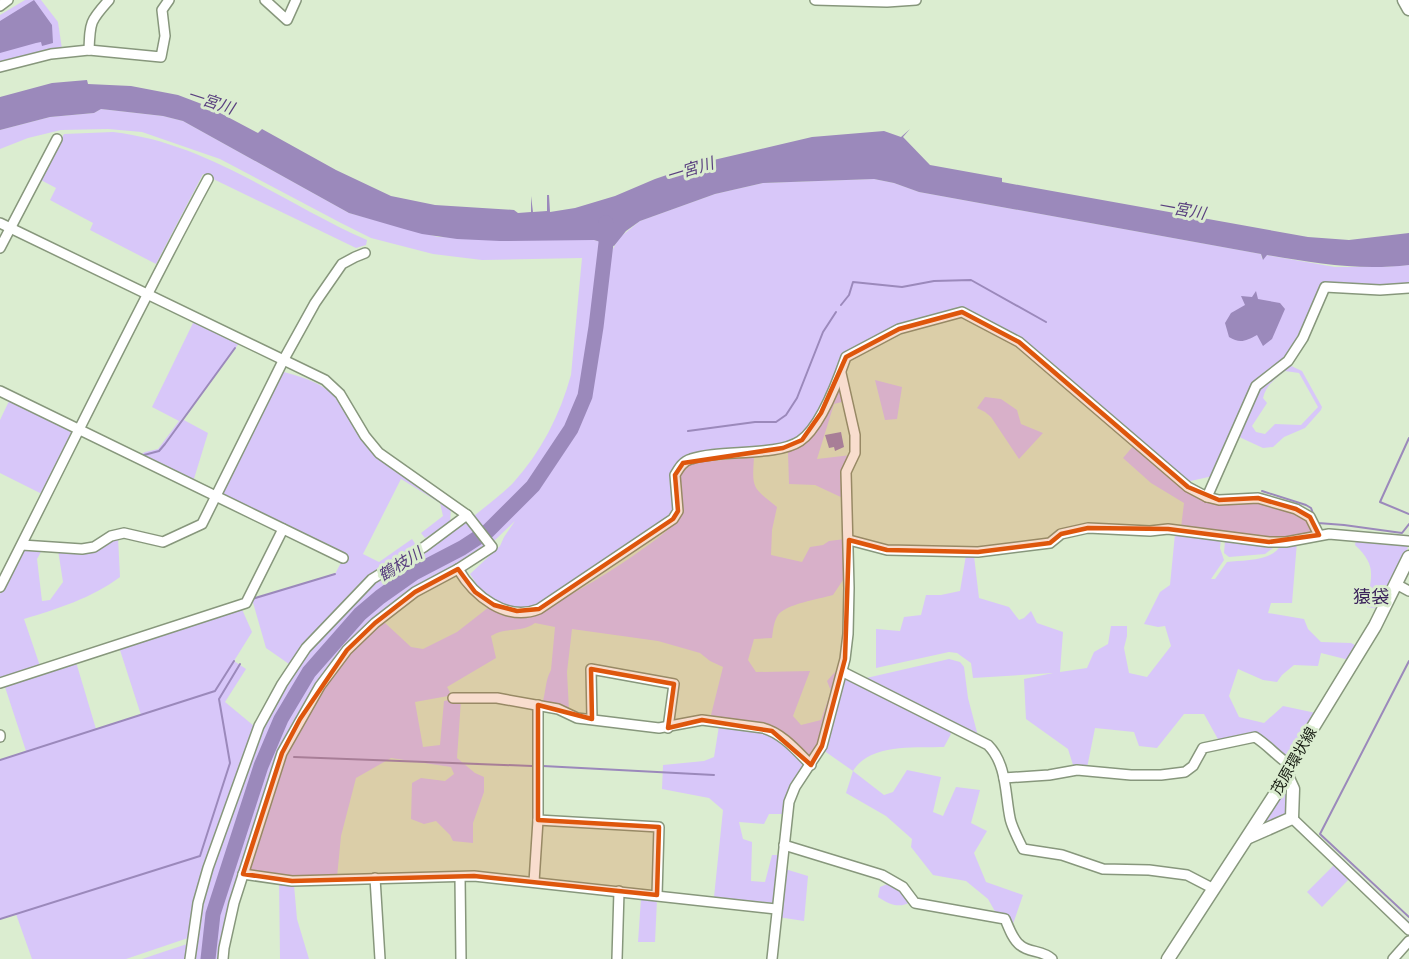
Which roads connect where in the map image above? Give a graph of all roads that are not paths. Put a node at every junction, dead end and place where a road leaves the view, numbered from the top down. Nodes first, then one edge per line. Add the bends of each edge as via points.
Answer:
1 (8, 0) edge
2 (109, 0) edge
3 (169, 0) edge
4 (265, 0) edge
5 (296, 0) edge
6 (816, 0) edge
7 (916, 0) edge
8 (1404, 0) edge
9 (841, 1) edge
10 (0, 6) edge
11 (1409, 9) edge
12 (89, 50) junction
13 (0, 67) edge
14 (57, 139) dead end
15 (207, 179) dead end
16 (0, 223) edge
17 (10, 228) junction
18 (0, 248) edge
19 (365, 253) dead end
20 (1409, 288) edge
21 (146, 294) junction
22 (284, 359) junction
23 (841, 373) junction
24 (0, 391) edge
25 (80, 430) junction
26 (216, 497) junction
27 (1207, 497) junction
28 (469, 517) junction
29 (283, 529) junction
30 (1319, 535) junction
31 (849, 540) junction
32 (1409, 541) edge
33 (22, 545) junction
34 (1409, 557) edge
35 (343, 558) dead end
36 (4, 569) edge
37 (458, 569) junction
38 (1396, 584) junction
39 (0, 587) edge
40 (1409, 591) edge
41 (843, 672) junction
42 (0, 683) edge
43 (453, 698) dead end
44 (538, 705) junction
45 (592, 719) junction
46 (668, 728) junction
47 (811, 765) junction
48 (1288, 771) junction
49 (1004, 778) junction
50 (1292, 819) junction
51 (538, 820) junction
52 (1249, 837) junction
53 (784, 845) junction
54 (243, 874) junction
55 (459, 877) junction
56 (375, 878) junction
57 (534, 882) junction
58 (1214, 889) junction
59 (619, 891) junction
60 (657, 895) junction
61 (776, 909) junction
62 (1409, 930) edge
63 (1409, 941) edge
64 (1400, 957) edge
65 (190, 959) edge
66 (223, 959) edge
67 (380, 959) edge
68 (461, 959) edge
69 (617, 959) edge
70 (772, 959) edge
71 (1052, 959) edge
72 (1168, 959) edge

1 - 10 street
2 - 12 street via 90,24
3 - 12 street via 162,10 165,36 161,57
4 - 5 street via 287,20
6 - 9 street
7 - 9 street
8 - 11 main road
12 - 13 street via 51,54
14 - 17 street
15 - 21 street
16 - 17 street
17 - 18 street
17 - 21 street
19 - 22 street via 342,264
20 - 27 street via 1325,287 1303,338 1288,361 1256,386
21 - 22 street
21 - 25 street
22 - 26 street
22 - 28 street via 325,380 340,394 379,453
23 - 27 street via 846,357 899,329 962,312 1019,342 1188,488
23 - 31 street via 855,435 855,453 846,472
23 - 37 street via 810,432 801,440 783,448 683,463 675,475 678,511 673,519 540,609 517,611 494,605 475,592
24 - 25 street
25 - 26 street
25 - 33 street
26 - 29 street
26 - 33 street via 202,524 163,542 124,533 82,549
27 - 30 street via 1258,498 1296,509 1310,517
28 - 37 street via 492,547
28 - 65 street via 372,579 306,648 282,684 259,726 208,868 198,903
29 - 35 street
29 - 42 street via 246,603
30 - 31 street via 1269,542 1168,529 1088,528 1061,534 1050,543 978,552 887,550
30 - 32 street
31 - 41 street via 848,634
33 - 36 street
34 - 38 main road, 茂原環状線
36 - 39 street
37 - 54 street via 415,592 375,623 347,650 320,686 282,753
38 - 40 street
38 - 48 main road, 茂原環状線
41 - 47 street via 822,746
41 - 49 street via 988,745 996,753
43 - 44 street via 497,698
44 - 45 street
44 - 51 street
45 - 46 street
45 - 46 street via 591,669 674,684
46 - 47 street via 702,720 772,730
47 - 53 street via 789,802
48 - 49 street via 1269,746 1255,737 1203,748 1185,772 1131,775 1077,770
48 - 50 main road via 1293,789
48 - 52 main road, 茂原環状線
49 - 58 street via 1011,821 1023,849 1065,856 1103,869 1186,875
50 - 52 main road
50 - 62 street
51 - 57 street
51 - 60 street via 659,827
52 - 58 main road, 茂原環状線
53 - 61 street
53 - 71 street via 882,875 903,887 915,903 1005,920 1022,947
54 - 56 street via 291,881
54 - 66 street
55 - 56 street
55 - 57 street
55 - 68 street
56 - 67 street
57 - 59 street
58 - 72 main road, 茂原環状線
59 - 60 street
59 - 69 street
60 - 61 street
61 - 70 street
63 - 64 street

